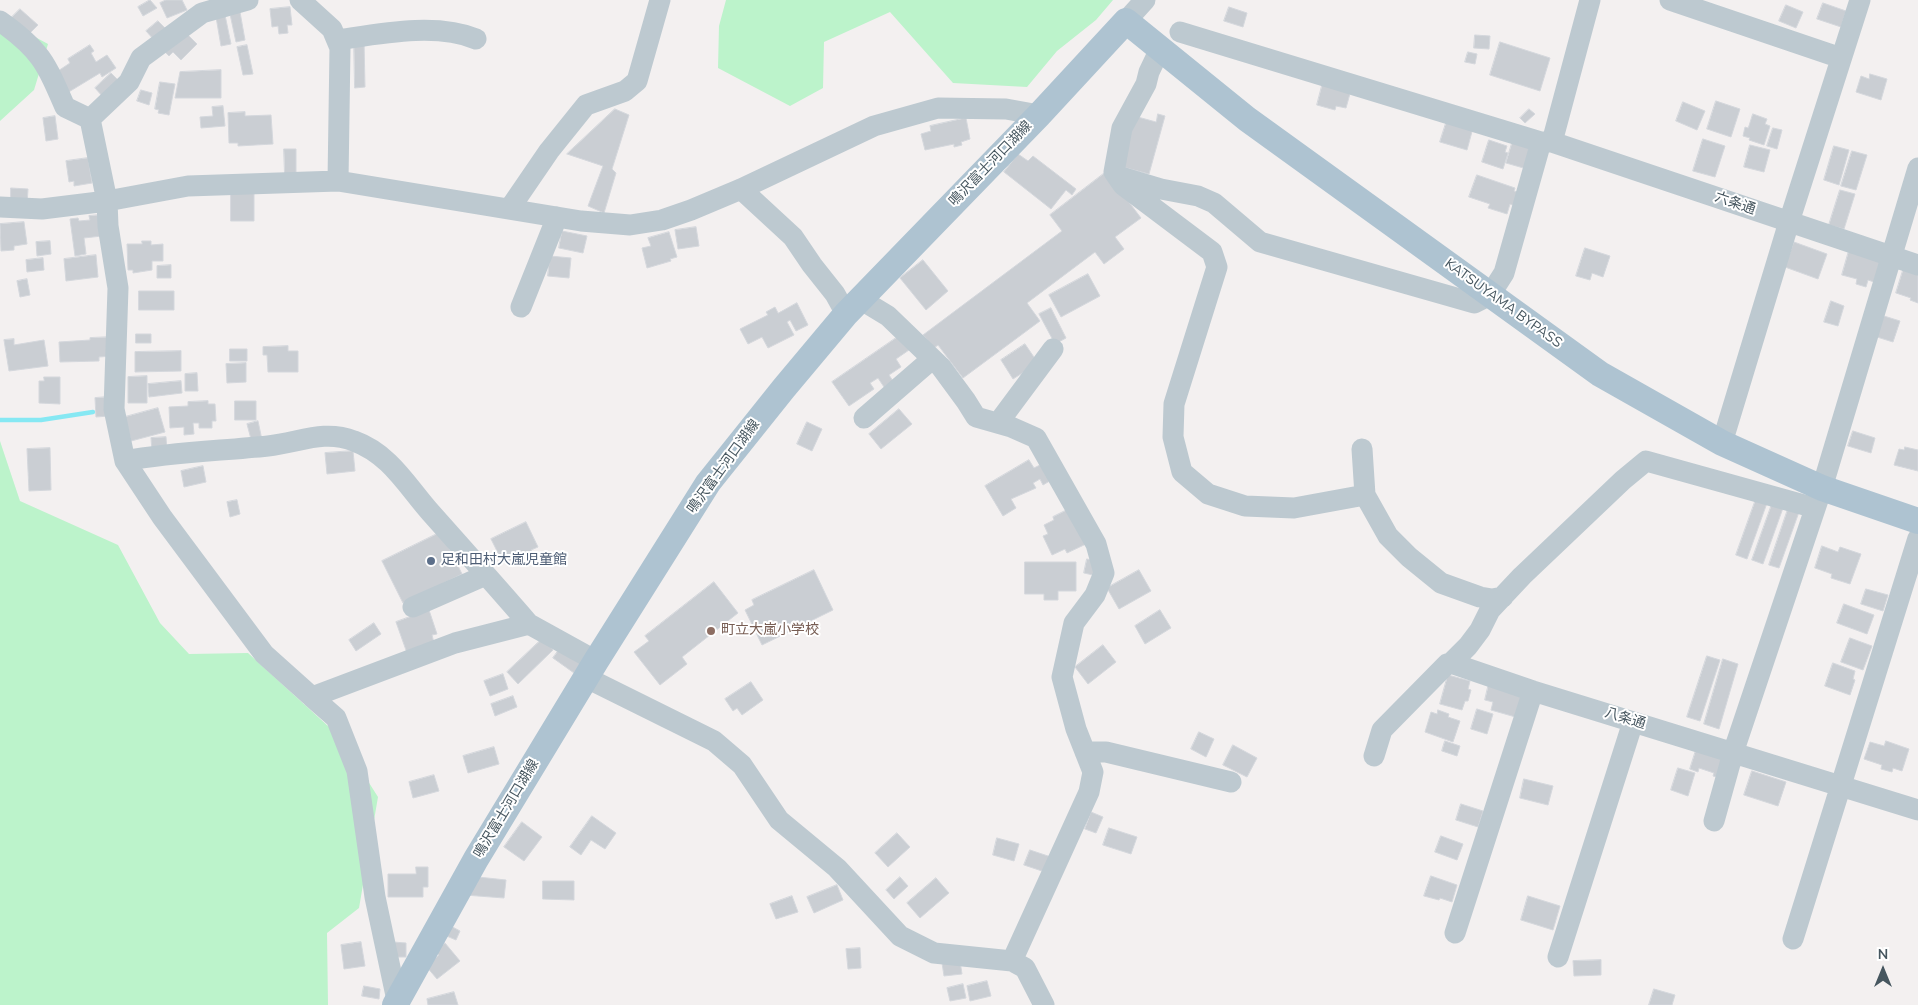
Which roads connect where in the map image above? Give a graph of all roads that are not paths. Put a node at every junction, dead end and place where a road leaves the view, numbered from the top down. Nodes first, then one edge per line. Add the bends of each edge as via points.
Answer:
1 (248, 0) edge
2 (300, 0) edge
3 (660, 0) edge
4 (1145, 0) edge
5 (1590, 0) edge
6 (1670, 0) edge
7 (1860, 0) edge
8 (202, 6) edge
9 (0, 21) edge
10 (1126, 21) junction
11 (1180, 32) dead end
12 (476, 39) dead end
13 (337, 40) junction
14 (1160, 49) junction
15 (1842, 58) junction
16 (1039, 115) junction
17 (90, 119) junction
18 (1546, 142) junction
19 (1918, 168) edge
20 (1117, 176) junction
21 (338, 181) junction
22 (741, 188) junction
23 (107, 201) junction
24 (0, 207) edge
25 (510, 208) junction
26 (557, 217) junction
27 (1789, 222) junction
28 (1891, 257) junction
29 (1918, 265) edge
30 (1490, 295) junction
31 (853, 306) junction
32 (521, 307) dead end
33 (1054, 349) dead end
34 (932, 359) junction
35 (864, 418) dead end
36 (998, 423) junction
37 (1722, 443) junction
38 (1362, 449) dead end
39 (125, 461) junction
40 (1366, 495) junction
41 (1818, 498) junction
42 (1918, 521) edge
43 (1918, 538) edge
44 (486, 574) junction
45 (1502, 597) junction
46 (413, 608) dead end
47 (529, 624) junction
48 (1450, 663) junction
49 (591, 670) junction
50 (1532, 691) junction
51 (312, 697) junction
52 (1633, 722) junction
53 (1085, 752) junction
54 (1733, 753) junction
55 (1374, 756) dead end
56 (1231, 782) dead end
57 (1841, 786) junction
58 (1918, 810) edge
59 (1714, 821) dead end
60 (1455, 933) dead end
61 (1793, 939) dead end
62 (1558, 956) dead end
63 (1012, 960) junction
64 (397, 1004) edge
65 (1044, 1005) edge

1 - 8 street
2 - 13 street via 332,29
3 - 25 street via 637,81 624,91 586,105 549,150
4 - 10 street
5 - 18 street
6 - 15 street
7 - 15 street
8 - 17 street via 141,58 129,82
9 - 17 street via 38,52 65,107
10 - 14 main road, KATSUYAMA BYPASS
10 - 16 main road, 鳴沢富士河口湖線
11 - 18 street, 六条通
12 - 13 street via 439,31 392,32
13 - 21 street via 340,48
14 - 20 street via 1146,84 1122,128 1114,172
14 - 30 main road, KATSUYAMA BYPASS via 1247,119
15 - 27 street
16 - 22 street via 1006,109 938,108 874,126
16 - 31 main road, 鳴沢富士河口湖線
17 - 23 street
18 - 27 street, 六条通
18 - 30 street via 1504,273
19 - 28 street
20 - 30 street via 1206,199 1223,209 1260,242 1474,303
20 - 40 street via 1123,185 1212,252 1217,267 1174,404 1173,437 1182,472 1208,494 1245,506 1294,508
21 - 23 street via 188,186
21 - 25 street
22 - 26 street via 662,220 630,225
22 - 31 street via 793,236 835,294
23 - 24 street via 42,209
23 - 39 street via 118,288 114,409
25 - 26 street
26 - 32 street
27 - 28 street, 六条通
27 - 37 street
28 - 29 street, 六条通
28 - 41 street
30 - 37 main road, KATSUYAMA BYPASS via 1600,374
31 - 34 street via 888,316
31 - 49 main road, 鳴沢富士河口湖線 via 708,483
33 - 36 street
34 - 35 street
34 - 36 street via 976,417
36 - 53 street via 1036,438 1096,544 1104,573 1095,595 1074,623 1062,677
37 - 41 main road, KATSUYAMA BYPASS
38 - 40 street
39 - 44 street via 161,454 271,446 320,435 354,440 379,454 404,478
39 - 51 street via 162,518 264,654
40 - 45 street via 1388,536 1441,583 1480,597
41 - 42 main road, KATSUYAMA BYPASS
41 - 45 street via 1646,461
41 - 54 street
43 - 57 street
44 - 46 street
44 - 47 street
45 - 48 street via 1468,646
47 - 49 street
47 - 51 street via 455,643
48 - 50 street, 八条通
48 - 55 street via 1382,730
49 - 63 street via 714,741 742,764 779,820 838,868 900,936 934,953
49 - 64 main road, 鳴沢富士河口湖線 via 476,859
50 - 52 street, 八条通
50 - 60 street
51 - 64 street via 336,718 357,770 375,897
52 - 54 street, 八条通
52 - 62 street
53 - 56 street via 1106,752
53 - 63 street via 1093,772 1089,792
54 - 57 street, 八条通
54 - 59 street
57 - 58 street, 八条通
57 - 61 street
63 - 65 street via 1025,968

